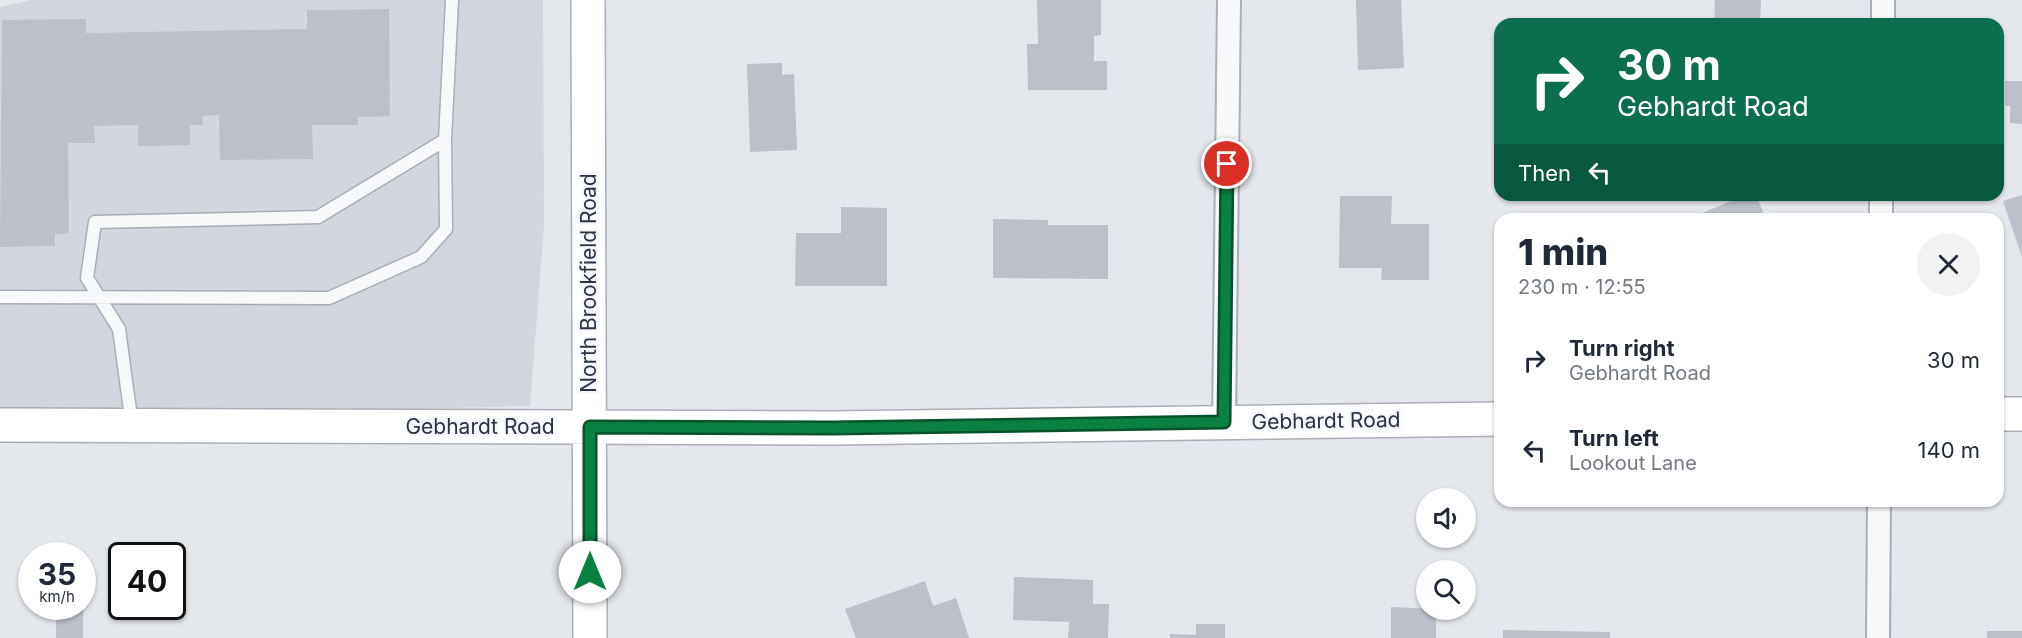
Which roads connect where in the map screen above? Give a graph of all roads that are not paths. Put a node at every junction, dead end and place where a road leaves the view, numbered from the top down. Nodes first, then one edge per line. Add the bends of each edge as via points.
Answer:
1 (452, 0) edge
2 (588, 0) edge
3 (1229, 0) edge
4 (1883, 0) edge
5 (1883, 18) edge
6 (445, 140) junction
7 (0, 297) edge
8 (99, 297) junction
9 (2004, 414) edge
10 (2022, 414) edge
11 (1494, 419) edge
12 (1224, 422) junction
13 (0, 425) edge
14 (132, 426) junction
15 (590, 427) junction
16 (1879, 507) edge
17 (590, 638) edge
18 (1878, 638) edge

1 - 6 lane
2 - 15 street, North Brookfield Road
3 - 12 street
4 - 5 street
6 - 8 lane via 318,216 95,222 87,278
6 - 8 lane via 446,229 421,257 329,298
7 - 8 lane
8 - 14 lane via 119,329
9 - 10 street
11 - 12 street, Gebhardt Road
12 - 15 street, Gebhardt Road
13 - 14 street, Gebhardt Road
14 - 15 street, Gebhardt Road
15 - 17 street, North Brookfield Road
16 - 18 street

